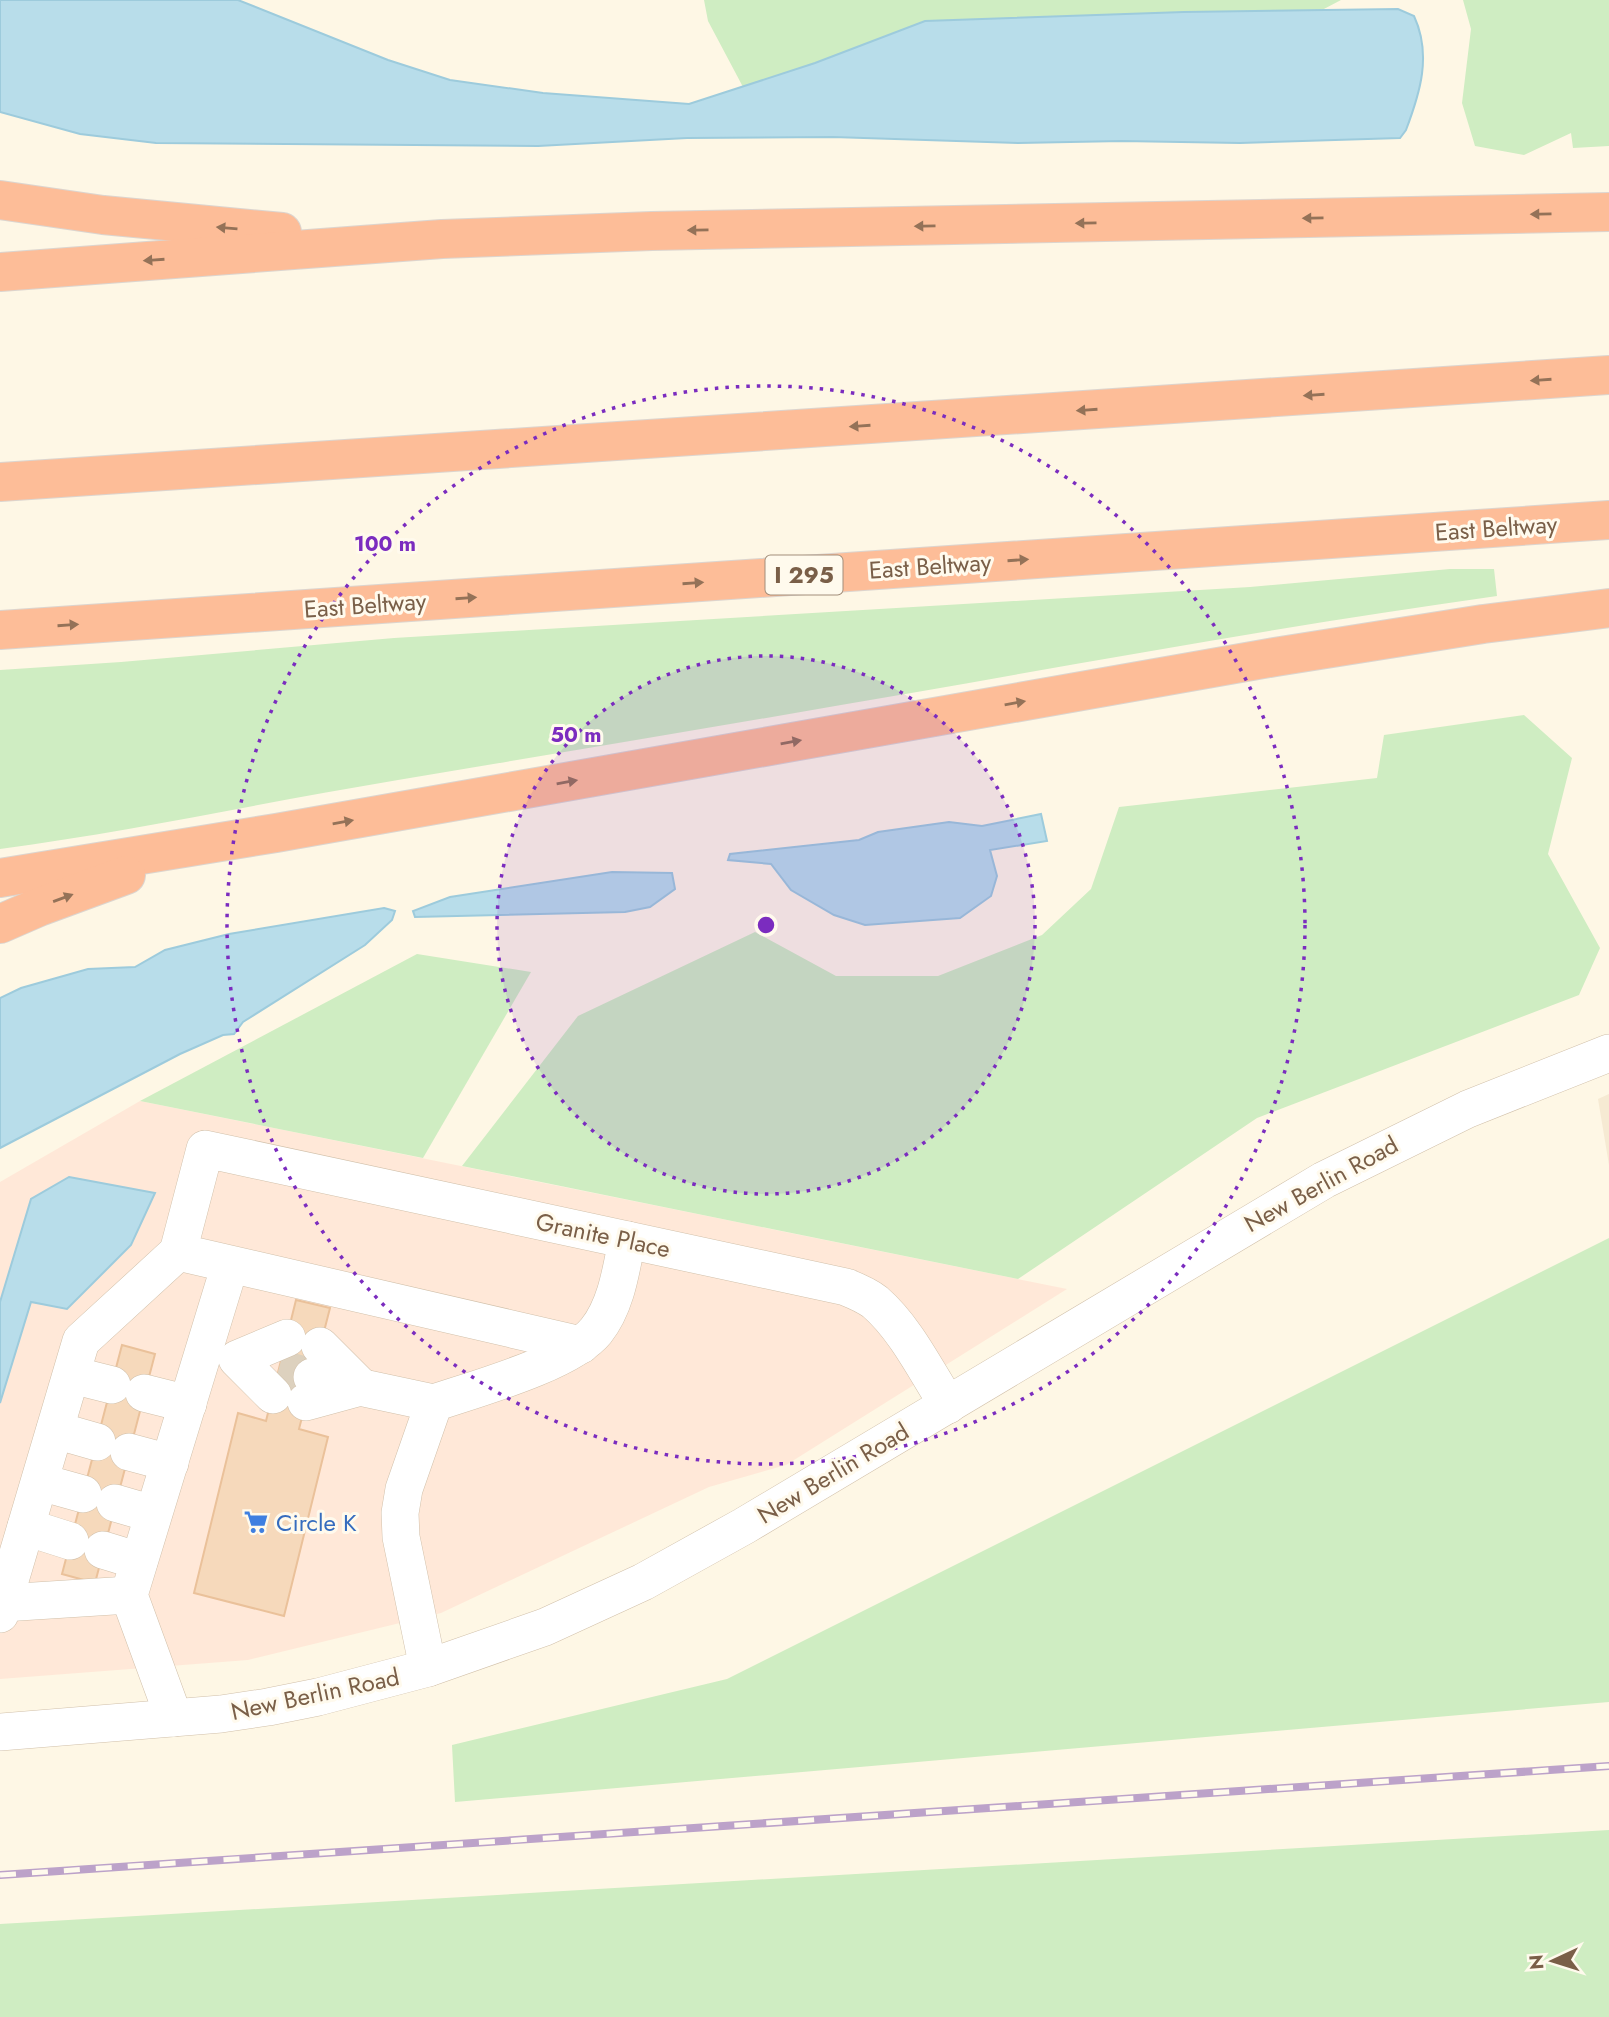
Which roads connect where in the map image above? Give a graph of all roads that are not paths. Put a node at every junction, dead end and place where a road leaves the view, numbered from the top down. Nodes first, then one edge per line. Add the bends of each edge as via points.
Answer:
1 (0, 200) edge
2 (1609, 212) edge
3 (442, 239) junction
4 (0, 272) edge
5 (1609, 375) edge
6 (0, 482) edge
7 (1609, 520) edge
8 (1609, 608) edge
9 (0, 629) edge
10 (276, 833) junction
11 (0, 878) edge
12 (0, 923) edge
13 (1609, 1053) edge
14 (627, 1240) junction
15 (178, 1252) junction
16 (230, 1265) junction
17 (581, 1345) junction
18 (221, 1355) junction
19 (296, 1371) junction
20 (72, 1375) junction
21 (434, 1403) junction
22 (188, 1404) junction
23 (948, 1405) junction
24 (55, 1430) junction
25 (170, 1463) junction
26 (40, 1482) junction
27 (153, 1514) junction
28 (26, 1527) junction
29 (139, 1561) junction
30 (129, 1595) junction
31 (2, 1608) edge
32 (428, 1668) junction
33 (174, 1718) junction
34 (0, 1732) edge

3 -> 1 highway via 227,228
2 -> 3 highway
3 -> 4 highway
5 -> 6 highway
9 -> 7 highway, East Beltway / I 295
10 -> 8 highway via 1275,657
10 - 11 highway
12 -> 10 highway via 131,874
13 - 23 street, New Berlin Road via 1468,1109 1324,1180
14 - 15 street, Granite Place via 205,1149
14 - 17 street via 612,1300 595,1332
14 - 23 street, Granite Place via 861,1293 895,1324
15 - 16 street
15 - 20 street via 81,1341
16 - 17 street
16 - 18 street
17 - 21 street via 556,1359
18 - 19 street
18 - 19 street
18 - 22 street
19 - 21 street
20 - 22 street
20 - 24 street
21 - 32 street via 400,1513
22 - 25 street
23 - 32 street, New Berlin Road via 643,1582 545,1627
24 - 25 street
24 - 26 street
25 - 27 street
26 - 27 street
26 - 28 street
27 - 29 street
28 - 29 street
28 - 31 street
29 - 30 street
30 - 31 street
30 - 33 street
32 - 33 street, New Berlin Road via 318,1697
33 - 34 street, New Berlin Road

